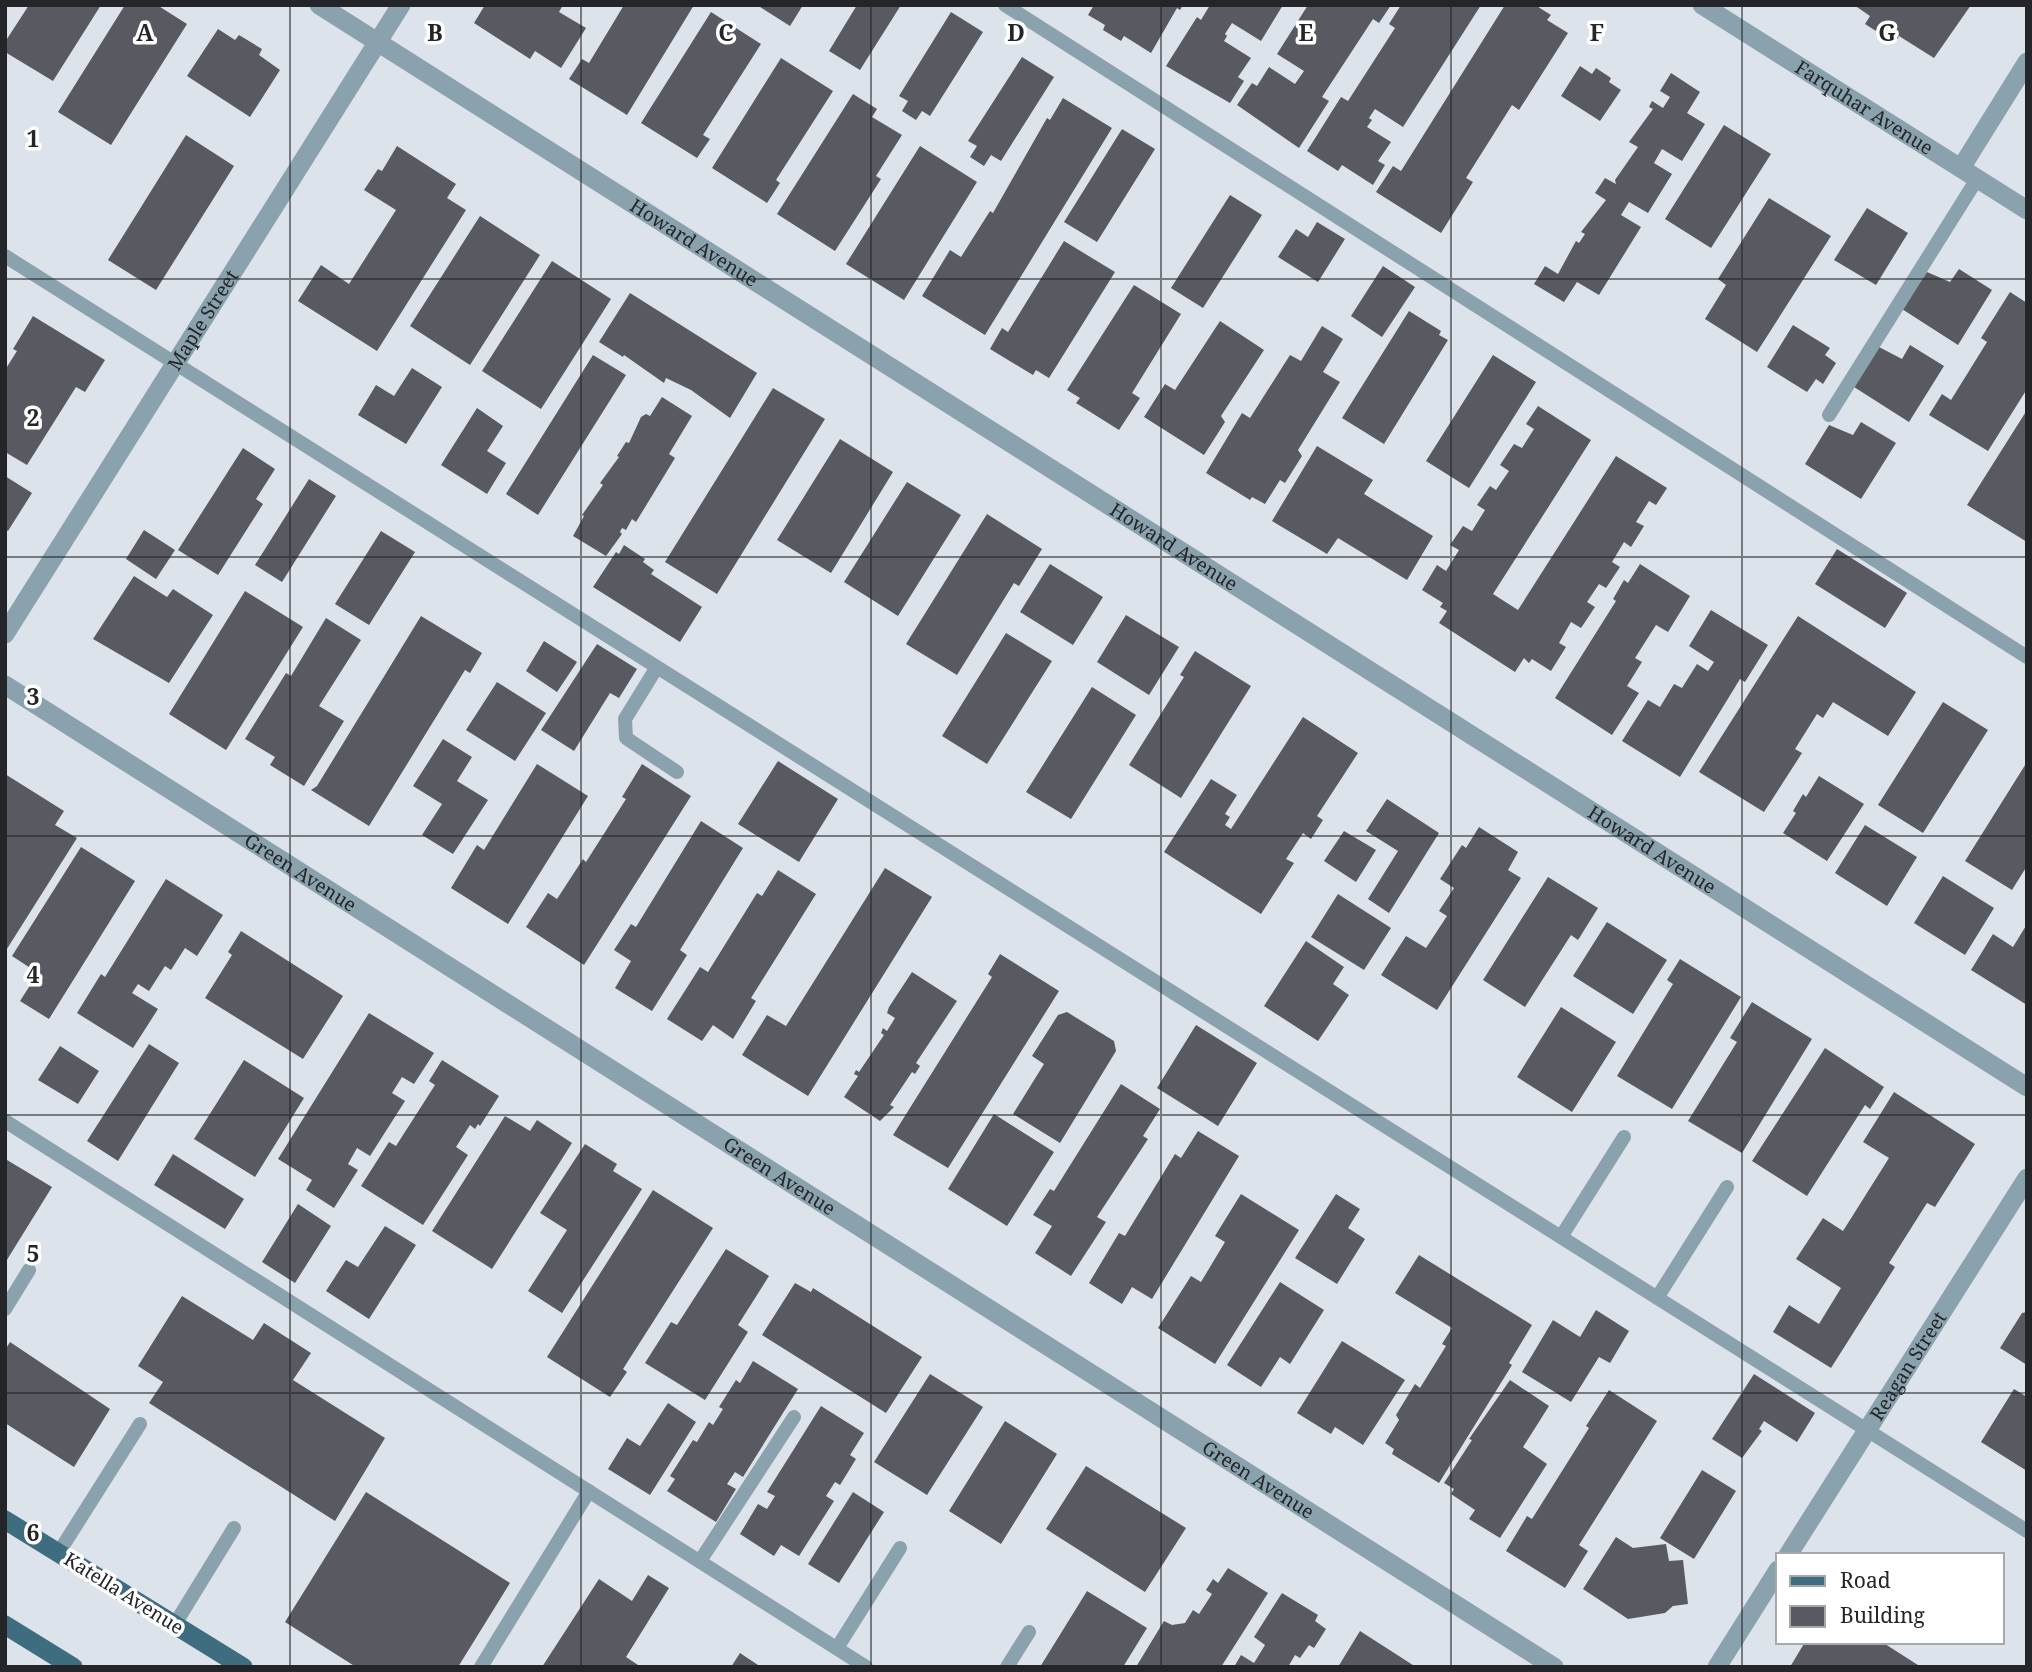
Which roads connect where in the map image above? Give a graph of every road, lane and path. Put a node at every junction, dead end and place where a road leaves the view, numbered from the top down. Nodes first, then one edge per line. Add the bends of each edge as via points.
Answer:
1 (319, 5) edge
2 (401, 5) edge
3 (1005, 5) edge
4 (1702, 5) edge
5 (377, 42) junction
6 (2027, 62) edge
7 (1969, 173) junction
8 (2027, 210) edge
9 (5, 256) edge
10 (175, 363) junction
11 (1829, 415) dead end
12 (5, 634) edge
13 (2027, 657) edge
14 (657, 667) junction
15 (5, 685) edge
16 (677, 772) dead end
17 (2027, 1087) edge
18 (5, 1121) edge
19 (1624, 1137) dead end
20 (2027, 1178) edge
21 (1727, 1187) dead end
22 (1561, 1237) junction
23 (29, 1270) dead end
24 (1657, 1298) junction
25 (5, 1308) edge
26 (794, 1417) dead end
27 (140, 1424) dead end
28 (1867, 1430) junction
29 (589, 1491) junction
30 (7, 1525) edge
31 (234, 1528) dead end
32 (2027, 1531) edge
33 (900, 1548) dead end
34 (59, 1552) junction
35 (1789, 1553) edge
36 (700, 1561) junction
37 (1776, 1573) edge
38 (175, 1624) junction
39 (5, 1625) edge
40 (1029, 1632) dead end
41 (837, 1648) junction
42 (73, 1667) edge
43 (243, 1667) edge
44 (481, 1667) edge
45 (866, 1667) edge
46 (1007, 1667) edge
47 (1553, 1667) edge
48 (1717, 1667) edge

1 - 5 street, Howard Avenue
2 - 5 street, Maple Street
3 - 13 lane
4 - 7 street, Farquhar Avenue
5 - 10 street, Maple Street
5 - 17 street, Howard Avenue
6 - 7 street
7 - 8 street, Farquhar Avenue
7 - 11 lane
9 - 10 lane
10 - 12 street, Maple Street
10 - 14 lane
14 - 16 lane via 625,719 626,738
14 - 22 lane
15 - 47 street, Green Avenue
18 - 29 lane
19 - 22 lane
20 - 28 street, Reagan Street
21 - 24 lane
22 - 24 lane
23 - 25 lane
24 - 28 lane
26 - 36 lane
27 - 34 lane
28 - 32 lane
28 - 35 street, Reagan Street
29 - 36 lane
29 - 44 lane
30 - 34 main road, Katella Avenue
31 - 38 lane
33 - 41 lane
34 - 38 main road, Katella Avenue
36 - 41 lane
37 - 48 street
38 - 43 main road, Katella Avenue
39 - 42 main road
40 - 46 lane
41 - 45 lane

